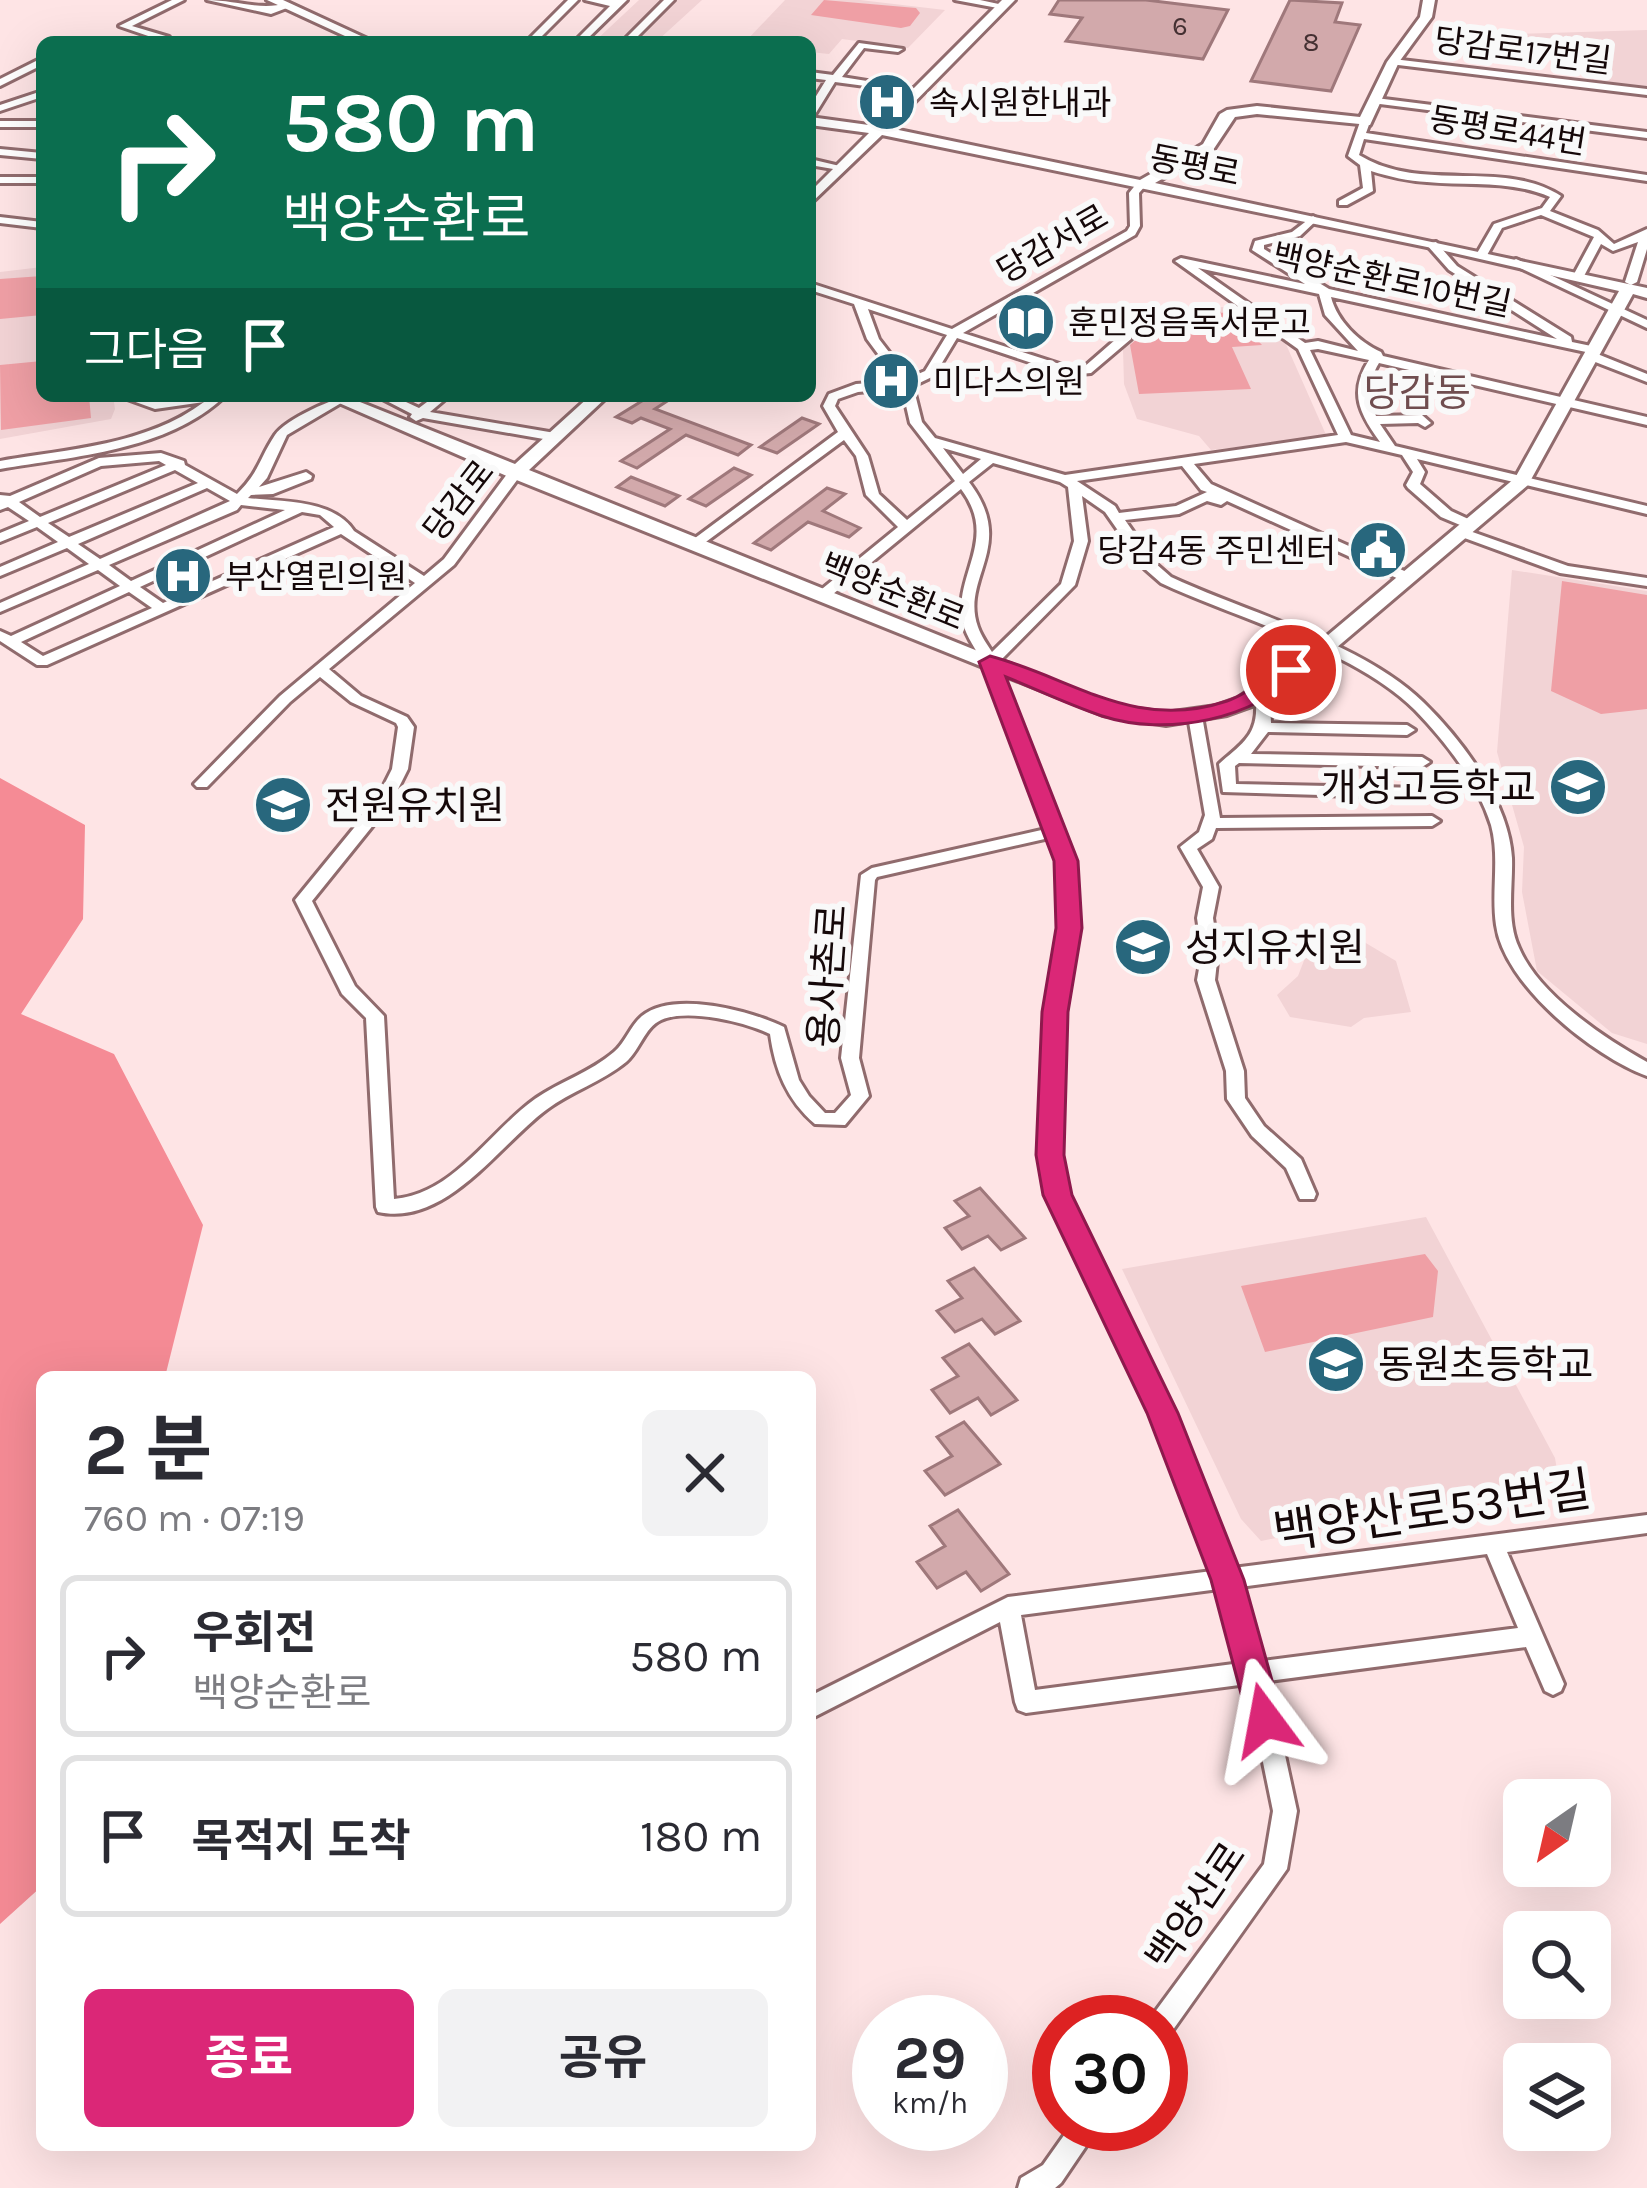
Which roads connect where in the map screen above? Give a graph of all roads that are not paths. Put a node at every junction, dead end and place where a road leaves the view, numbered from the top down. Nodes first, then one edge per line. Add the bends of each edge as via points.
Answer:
1 (179, 0) edge
2 (212, 0) edge
3 (573, 0) edge
4 (590, 0) edge
5 (669, 0) edge
6 (960, 0) edge
7 (1417, 0) edge
8 (1429, 0) edge
9 (619, 2) edge
10 (280, 3) edge
11 (1006, 3) edge
12 (1417, 24) junction
13 (156, 36) edge
14 (349, 36) edge
15 (537, 36) edge
16 (585, 36) edge
17 (633, 36) edge
18 (898, 49) dead end
19 (1393, 62) junction
20 (36, 64) edge
21 (816, 76) edge
22 (834, 78) junction
23 (0, 83) edge
24 (918, 90) junction
25 (1647, 92) edge
26 (36, 95) edge
27 (1376, 101) junction
28 (816, 107) edge
29 (0, 108) edge
30 (816, 118) edge
31 (0, 124) edge
32 (36, 124) edge
33 (1363, 128) junction
34 (878, 130) junction
35 (1647, 135) edge
36 (1434, 146) junction
37 (0, 152) edge
38 (36, 155) edge
39 (816, 163) edge
40 (1365, 166) junction
41 (838, 167) junction
42 (1417, 177) junction
43 (1647, 178) edge
44 (0, 180) edge
45 (36, 180) edge
46 (818, 181) edge
47 (1141, 184) junction
48 (1343, 203) dead end
49 (1541, 212) junction
50 (1313, 219) junction
51 (0, 220) edge
52 (36, 224) edge
53 (1646, 234) edge
54 (1598, 239) junction
55 (1432, 244) junction
56 (1482, 255) junction
57 (1516, 262) junction
58 (1573, 274) junction
59 (1638, 287) edge
60 (816, 288) edge
61 (1324, 292) junction
62 (859, 301) junction
63 (1615, 309) junction
64 (1647, 324) edge
65 (954, 333) junction
66 (1127, 336) dead end
67 (1303, 347) junction
68 (1586, 350) junction
69 (1378, 358) junction
70 (1647, 378) edge
71 (907, 384) junction
72 (145, 402) edge
73 (176, 402) edge
74 (209, 402) edge
75 (331, 402) edge
76 (350, 402) edge
77 (396, 402) edge
78 (436, 402) edge
79 (593, 402) edge
80 (1565, 402) junction
81 (421, 414) junction
82 (1371, 420) junction
83 (1647, 421) edge
84 (1425, 423) dead end
85 (402, 427) junction
86 (845, 433) junction
87 (555, 437) junction
88 (1346, 439) junction
89 (931, 441) junction
90 (1390, 449) junction
91 (1407, 453) junction
92 (97, 455) junction
93 (991, 458) junction
94 (1186, 462) junction
95 (0, 464) edge
96 (179, 464) junction
97 (515, 473) junction
98 (306, 476) dead end
99 (963, 481) junction
100 (1522, 481) junction
101 (208, 483) junction
102 (1070, 483) junction
103 (244, 496) junction
104 (4, 501) edge
105 (297, 510) junction
106 (1647, 510) edge
107 (1118, 518) junction
108 (39, 522) junction
109 (1276, 526) dead end
110 (345, 527) junction
111 (906, 527) junction
112 (1468, 529) junction
113 (0, 538) edge
114 (68, 542) junction
115 (694, 544) junction
116 (103, 564) junction
117 (0, 572) edge
118 (1406, 577) junction
119 (1647, 582) edge
120 (425, 584) junction
121 (134, 586) junction
122 (822, 596) junction
123 (0, 608) edge
124 (161, 608) junction
125 (5, 639) edge
126 (1322, 650) junction
127 (990, 662) junction
128 (321, 670) junction
129 (1254, 695) junction
130 (1195, 716) junction
131 (1262, 727) junction
132 (1407, 730) dead end
133 (1237, 758) junction
134 (1422, 762) dead end
135 (202, 784) dead end
136 (1424, 793) dead end
137 (1432, 821) dead end
138 (1210, 823) junction
139 (1055, 832) junction
140 (1647, 1070) edge
141 (1307, 1194) dead end
142 (1647, 1524) edge
143 (1493, 1544) junction
144 (1227, 1580) junction
145 (1008, 1606) junction
146 (1532, 1636) junction
147 (1256, 1674) junction
148 (1552, 1684) dead end
149 (816, 1705) edge
150 (1183, 1995) edge
151 (1069, 2151) edge
152 (1031, 2188) edge

1 - 13 street via 124,26
2 - 10 street via 272,11
3 - 15 street
4 - 9 street
5 - 17 street
6 - 11 street
7 - 12 main road
8 - 12 main road
9 - 16 street
10 - 14 main road
11 - 24 main road
12 - 19 main road
18 - 22 street via 862,45
19 - 25 street, 당감로17번길
19 - 27 main road
20 - 23 street
21 - 22 street
22 - 24 street
22 - 28 street
24 - 34 main road
26 - 29 street
27 - 33 main road
27 - 35 street
30 - 34 main road, 동평로
31 - 32 street
33 - 36 street, 동평로44번
33 - 40 street via 1353,156
33 - 47 main road, 당감서로 via 1232,113 1208,147
34 - 41 main road
34 - 47 main road, 동평로
36 - 42 street
36 - 43 street, 동평로44번
37 - 38 street
39 - 41 street
40 - 42 street
40 - 48 street via 1369,189
41 - 46 main road
42 - 49 street via 1542,188 1557,200
44 - 45 street
47 - 50 main road, 동평로
47 - 65 street, 당감서로 via 1131,233
49 - 54 street
49 - 56 street via 1498,226
50 - 55 main road, 동평로
50 - 61 street via 1258,250
51 - 52 street
53 - 54 street via 1613,248
53 - 59 street
54 - 58 street
55 - 56 main road, 동평로
55 - 68 street via 1453,268
56 - 57 main road, 동평로
57 - 58 main road, 동평로
57 - 63 street
58 - 59 main road, 동평로
59 - 63 main road, 백양순환로
60 - 62 street
61 - 67 street, 백양순환로10번길 via 1181,261
61 - 68 street, 백양순환로10번길
61 - 69 street via 1329,313
62 - 65 street
62 - 71 street via 873,339
63 - 64 street
63 - 68 main road, 백양순환로
65 - 66 street, 당감서로 via 1076,371
65 - 71 street, 당감서로 via 929,373
67 - 69 street
67 - 88 street
68 - 70 street
68 - 80 main road, 백양순환로
69 - 80 street
69 - 82 street via 1364,379
71 - 86 street via 833,398 829,406
71 - 89 street via 916,423
72 - 73 street
74 - 92 street
75 - 103 street via 282,433
76 - 85 main road, 백양순환로
77 - 81 street
78 - 81 street
79 - 87 main road, 당감로
80 - 83 street
80 - 100 main road, 백양순환로
81 - 85 street
81 - 87 street
82 - 84 street
82 - 90 street
85 - 97 main road, 백양순환로
86 - 111 street via 862,456 873,495
86 - 115 street
87 - 97 main road, 당감로
88 - 90 street
88 - 94 street
89 - 93 street
89 - 99 street, 백양산로
90 - 91 street
91 - 100 street
91 - 112 street via 1419,472 1413,484
92 - 95 street
92 - 96 street
92 - 104 street
93 - 99 street
93 - 102 street
94 - 102 street
94 - 118 street via 1206,487
96 - 101 street
96 - 108 street
97 - 115 main road, 백양순환로
97 - 120 street, 당감로
98 - 103 street
99 - 111 street
99 - 127 street, 백양산로 via 985,538 968,618
100 - 106 street
100 - 112 main road, 백양순환로
101 - 103 street
101 - 114 street
102 - 107 street
102 - 127 street via 1081,541 1068,585
103 - 105 street
103 - 116 street
104 - 108 street
105 - 110 street via 324,512
105 - 121 street
107 - 109 street via 1180,510 1206,496
107 - 126 street via 1166,580
108 - 113 street
108 - 114 street
110 - 120 street
110 - 124 street
111 - 122 street
112 - 118 main road, 백양순환로
112 - 119 street via 1565,570
114 - 116 street
114 - 117 street
115 - 122 main road, 백양순환로
116 - 121 street
116 - 123 street
118 - 126 main road, 백양순환로
120 - 128 street, 당감로
121 - 124 street
121 - 125 street
122 - 127 main road, 백양순환로
124 - 125 street via 42,662
126 - 129 main road, 백양순환로
126 - 140 street via 1392,683 1428,717 1499,826 1506,941 1519,967
127 - 130 main road, 백양순환로 via 1110,711
127 - 139 street, 백양산로
128 - 135 street, 당감로
128 - 139 street, 용사촌로 via 406,728 400,769 383,803 303,901 349,990 375,1016 385,1208 424,1203 544,1102 619,1057 655,1016 680,1010 778,1031 800,1099 821,1119 839,1120 860,1096 850,1058 867,879
129 - 130 main road, 백양순환로
129 - 131 street via 1263,703
130 - 138 street
131 - 132 street
131 - 133 street
133 - 134 street
133 - 136 street via 1224,770 1228,789
137 - 138 street
138 - 141 street via 1188,847 1211,887 1206,980 1235,1070 1236,1099 1294,1164
139 - 144 street, 백양산로 via 1070,906 1055,1012 1050,1155 1058,1195 1162,1413
142 - 143 street, 백양산로53번길
143 - 144 street, 백양산로53번길
143 - 146 street
144 - 145 street, 백양산로53번길
144 - 147 street, 백양산로
145 - 147 street via 1026,1702
145 - 149 street
146 - 147 street
146 - 148 street
147 - 150 street, 백양산로 via 1285,1811 1275,1869
151 - 152 street

